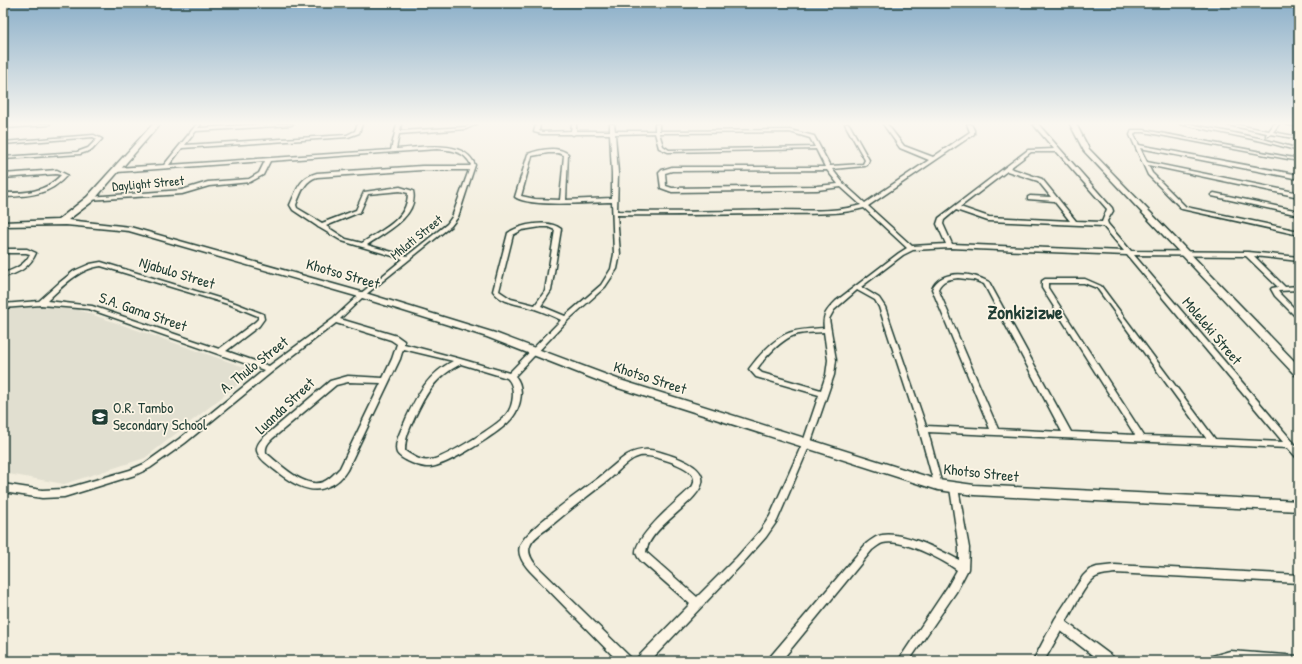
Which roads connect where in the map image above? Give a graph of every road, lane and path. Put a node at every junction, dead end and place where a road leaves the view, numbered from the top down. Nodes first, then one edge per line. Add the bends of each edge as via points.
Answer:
1 (48, 155) edge
2 (130, 155) edge
3 (175, 155) edge
4 (324, 155) edge
5 (467, 155) edge
6 (530, 155) edge
7 (566, 155) edge
8 (613, 155) edge
9 (821, 155) edge
10 (864, 155) edge
11 (922, 155) edge
12 (938, 155) edge
13 (1025, 155) edge
14 (1063, 155) edge
15 (1091, 155) edge
16 (1141, 155) edge
17 (1184, 155) edge
18 (1272, 155) edge
19 (3, 158) edge
20 (269, 159) junction
21 (932, 159) junction
22 (1299, 160) edge
23 (1145, 163) junction
24 (166, 166) junction
25 (472, 168) junction
26 (828, 168) junction
27 (1007, 169) junction
28 (117, 170) junction
29 (3, 176) edge
30 (1299, 177) edge
31 (842, 185) junction
32 (3, 195) edge
33 (1214, 195) dead end
34 (1299, 195) edge
35 (1030, 198) dead end
36 (90, 199) junction
37 (1056, 199) junction
38 (614, 200) junction
39 (563, 201) junction
40 (864, 206) junction
41 (956, 208) junction
42 (614, 213) junction
43 (1299, 213) edge
44 (61, 222) junction
45 (1074, 222) junction
46 (3, 224) edge
47 (1105, 224) junction
48 (320, 226) junction
49 (1299, 233) edge
50 (363, 245) junction
51 (950, 246) junction
52 (911, 248) junction
53 (3, 251) edge
54 (1131, 253) junction
55 (1185, 254) junction
56 (1248, 254) junction
57 (407, 258) junction
58 (1299, 259) edge
59 (3, 275) edge
60 (858, 288) junction
61 (1283, 288) junction
62 (1299, 288) edge
63 (362, 295) junction
64 (41, 303) junction
65 (3, 306) edge
66 (537, 307) junction
67 (1299, 317) edge
68 (566, 319) junction
69 (335, 320) junction
70 (828, 330) junction
71 (401, 346) junction
72 (221, 351) junction
73 (534, 351) junction
74 (460, 361) junction
75 (270, 368) junction
76 (1299, 372) edge
77 (510, 376) junction
78 (385, 381) junction
79 (823, 393) junction
80 (923, 429) junction
81 (995, 432) junction
82 (1068, 435) junction
83 (1141, 438) junction
84 (806, 442) junction
85 (1213, 442) junction
86 (1290, 445) junction
87 (1299, 455) edge
88 (938, 485) junction
89 (3, 488) edge
90 (954, 488) junction
91 (1299, 506) edge
92 (963, 569) junction
93 (1299, 579) edge
94 (696, 603) junction
95 (1059, 623) junction
96 (1299, 660) edge
97 (626, 661) edge
98 (642, 661) edge
99 (774, 661) edge
100 (903, 661) edge
101 (1038, 661) edge
102 (1109, 661) edge
103 (1213, 661) edge

1 - 19 street
2 - 28 street
3 - 24 street
4 - 20 street
5 - 25 street via 471,159
6 - 39 street via 518,197 527,201
7 - 39 street
8 - 38 street
9 - 26 street
10 - 26 street via 867,160 861,166
11 - 21 street
12 - 21 street
13 - 27 street
14 - 47 street via 1110,209
15 - 55 street
16 - 23 street
17 - 30 street
18 - 22 street
20 - 24 street
20 - 36 street, Daylight Street via 261,174 250,180 208,184 182,192
21 - 40 street
23 - 34 street
23 - 49 street via 1154,180 1186,209
24 - 28 street
25 - 48 street via 422,168 310,177 303,182 293,205
25 - 57 street, Mhlati Street via 452,222
26 - 31 street
26 - 31 street via 672,169 664,170 662,173 664,187 672,190 810,188
27 - 37 street via 1040,180
27 - 41 street
28 - 36 street
29 - 32 street via 57,172 64,175 52,188 44,191
31 - 40 street
33 - 43 street
35 - 37 street
36 - 44 street
37 - 45 street
38 - 39 street
38 - 42 street
40 - 42 street via 828,211
40 - 52 street
41 - 45 street via 988,219
41 - 51 street via 940,222
42 - 68 street via 617,254 614,269 603,286
44 - 46 street, Khotso Street
44 - 63 street, Khotso Street via 103,224 130,229
45 - 47 street
47 - 54 street, Moleleki Street
48 - 50 street via 339,238
48 - 50 street via 358,210 366,193 400,190 411,192 410,203 404,215
50 - 57 street
51 - 52 street
51 - 54 street
52 - 60 street
53 - 59 street via 32,253 21,268
54 - 55 street
54 - 86 street, Moleleki Street
55 - 56 street
55 - 76 street
56 - 58 street
56 - 61 street
57 - 63 street, Mhlati Street
60 - 70 street via 834,306 826,319
60 - 80 street via 876,299 882,307
61 - 62 street
61 - 67 street via 1274,289 1277,296
63 - 69 street, A. Thulo Street
63 - 73 street, Khotso Street
64 - 65 street, S.A. Gama Street
64 - 72 street, S.A. Gama Street via 90,307
64 - 72 street, Njabulo Street via 78,271 101,264 240,306 261,315 257,324
66 - 66 street via 502,297 496,288 512,232 520,228 552,226 558,229 550,283 547,293
66 - 68 street
68 - 73 street
69 - 71 street via 394,338
69 - 75 street, A. Thulo Street
70 - 79 street via 832,366
70 - 79 street via 785,335 753,369 758,375
71 - 74 street
71 - 78 street, Luanda Street
72 - 75 street, S.A. Gama Street
73 - 77 street
73 - 84 street, Khotso Street via 616,383
74 - 77 street
74 - 77 street via 442,370 429,382 422,395 401,441 401,452 408,458 429,464 443,461 504,421 513,411 517,397 515,380
75 - 89 street, A. Thulo Street via 182,441 140,470 64,493 42,494
78 - 78 street, Luanda Street via 343,470 332,481 322,485 297,483 263,455 262,445 270,436 333,382 348,379
79 - 84 street
80 - 81 street
80 - 88 street
81 - 82 street
81 - 82 street via 935,288 944,278 972,277 987,283
82 - 83 street
83 - 85 street
83 - 85 street via 1045,288 1045,281 1084,281 1093,283 1101,289
84 - 88 street, Khotso Street
84 - 94 street via 771,523 740,560
85 - 86 street
86 - 87 street, Moleleki Street
88 - 90 street, Khotso Street
90 - 91 street, Khotso Street
90 - 92 street via 964,548
92 - 99 street via 949,558 923,547 892,539 879,540 869,547
92 - 100 street
93 - 95 street via 1115,569 1096,571 1087,577
94 - 97 street via 644,558 641,550 661,522 695,490 698,477 690,467 652,454 638,454 615,469 533,535 523,550 526,560 533,568
94 - 98 street
95 - 101 street
95 - 102 street
96 - 103 street via 1230,656

